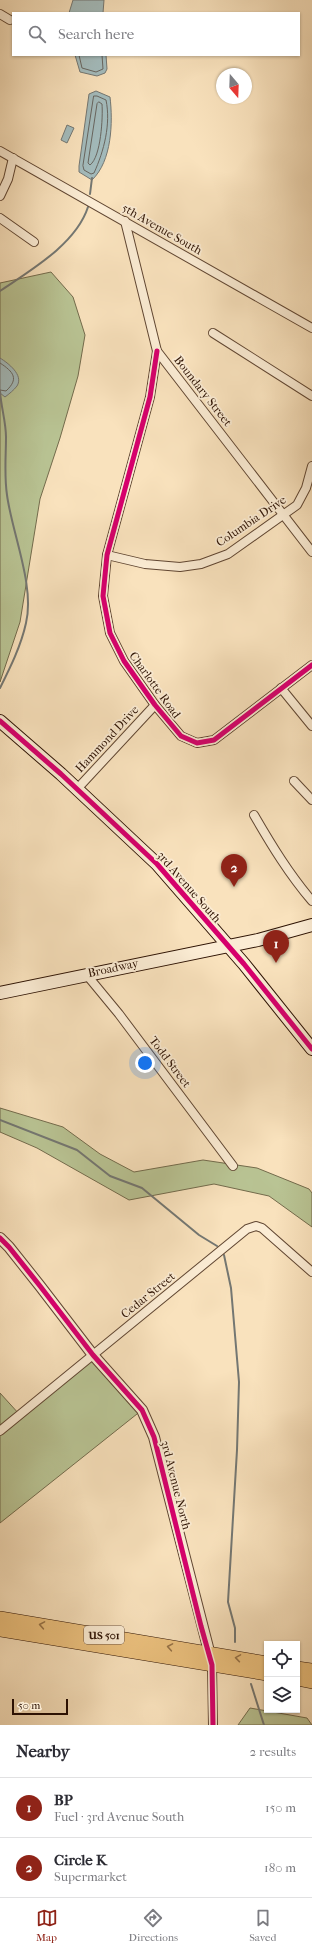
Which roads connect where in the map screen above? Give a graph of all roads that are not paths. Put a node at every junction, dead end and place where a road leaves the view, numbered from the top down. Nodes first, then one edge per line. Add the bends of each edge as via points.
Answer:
1 (0, 14) edge
2 (10, 20) dead end
3 (0, 150) edge
4 (13, 158) junction
5 (0, 196) edge
6 (0, 218) edge
7 (126, 221) junction
8 (34, 242) dead end
9 (312, 328) edge
10 (213, 333) dead end
11 (157, 351) junction
12 (312, 396) edge
13 (312, 466) edge
14 (309, 489) edge
15 (284, 515) junction
16 (312, 552) edge
17 (107, 555) junction
18 (312, 664) edge
19 (281, 688) junction
20 (155, 705) junction
21 (0, 721) edge
22 (312, 726) edge
23 (294, 781) dead end
24 (77, 789) junction
25 (312, 800) edge
26 (254, 815) dead end
27 (312, 901) edge
28 (312, 925) edge
29 (227, 946) junction
30 (86, 974) junction
31 (0, 993) edge
32 (312, 1049) edge
33 (232, 1166) dead end
34 (0, 1238) edge
35 (312, 1272) edge
36 (93, 1355) junction
37 (0, 1431) edge
38 (0, 1618) edge
39 (0, 1630) edge
40 (210, 1659) junction
41 (264, 1663) edge
42 (300, 1668) edge
43 (312, 1670) edge
44 (264, 1673) edge
45 (300, 1680) edge
46 (312, 1682) edge
47 (213, 1725) edge

1 - 2 street
3 - 4 street, 5th Avenue South
4 - 5 street via 8,179
4 - 7 street, 5th Avenue South
6 - 8 street
7 - 9 street, 5th Avenue South
7 - 11 street, Boundary Street
10 - 12 street
11 - 15 street, Boundary Street
11 - 17 street, Charlotte Road via 150,397
13 - 14 street, Columbia Drive
14 - 15 street, Columbia Drive via 297,505
15 - 16 street, Boundary Street
15 - 17 street, Columbia Drive via 228,554 201,564 180,567 145,564
17 - 20 street, Charlotte Road via 103,596 110,633 124,661
18 - 19 street, Charlotte Road
19 - 20 street, Charlotte Road via 214,740 196,743 181,736
19 - 22 street
20 - 24 street, Hammond Drive
21 - 24 main road, 3rd Avenue South
23 - 25 street
24 - 29 main road, 3rd Avenue South via 157,864
26 - 27 street via 280,860
28 - 29 main road, Broadway
29 - 30 main road, Broadway
29 - 32 main road, 3rd Avenue South
30 - 31 main road, Broadway
30 - 33 street, Todd Street via 119,1014
34 - 36 street, 3rd Avenue North
35 - 36 street, Cedar Street via 262,1228 247,1228
36 - 37 street, Cedar Street
36 - 40 street, 3rd Avenue North via 142,1410 154,1437
40 -> 38 main road, US 501
39 - 40 main road, US 501
41 -> 40 main road, US 501
40 - 44 main road, US 501
40 - 47 street
42 - 43 main road
45 - 46 main road

